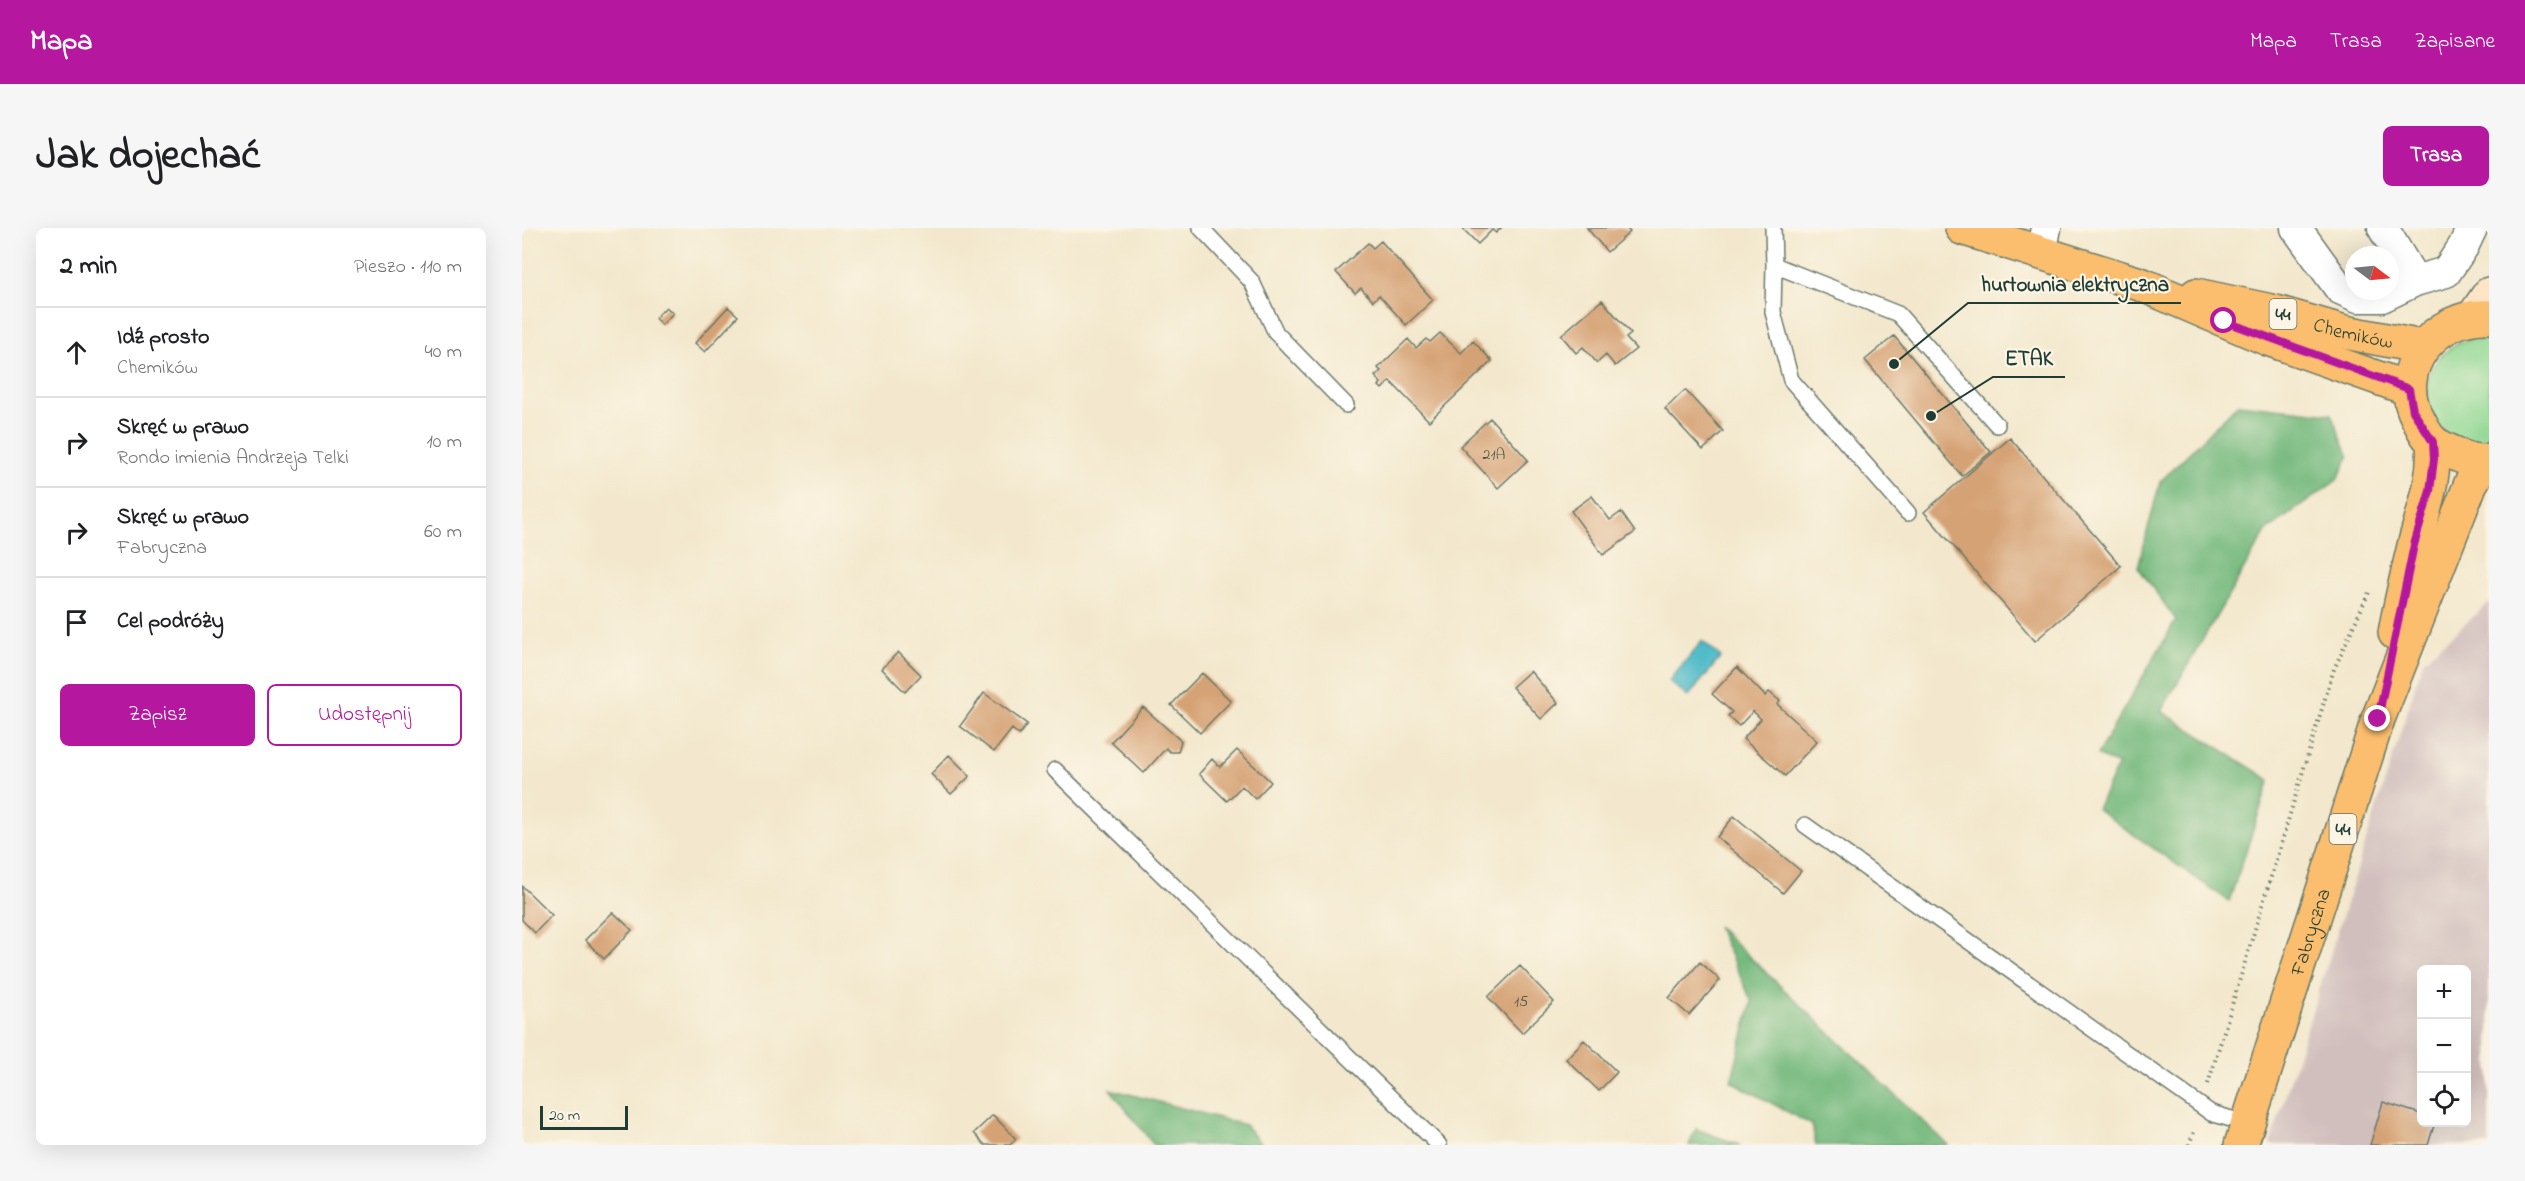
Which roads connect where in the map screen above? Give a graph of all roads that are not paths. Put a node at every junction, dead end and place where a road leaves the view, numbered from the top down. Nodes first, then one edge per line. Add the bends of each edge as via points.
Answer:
1 (1201, 228) edge
2 (1773, 228) edge
3 (1962, 228) edge
4 (2296, 228) edge
5 (2384, 228) edge
6 (2472, 228) edge
7 (2044, 241) edge
8 (1774, 265) junction
9 (2415, 281) junction
10 (2143, 285) junction
11 (2484, 309) edge
12 (2422, 347) junction
13 (2409, 389) junction
14 (1346, 405) dead end
15 (1996, 425) dead end
16 (2433, 442) junction
17 (2487, 461) edge
18 (1908, 513) dead end
19 (2378, 719) junction
20 (1055, 770) dead end
21 (1805, 825) dead end
22 (2244, 1134) edge
23 (1439, 1145) edge

1 - 14 lane via 1252,282 1276,333
2 - 8 lane
3 - 7 main road, Chemików / 44
4 - 9 street via 2340,289 2358,297 2382,297
5 - 9 street
6 - 9 street via 2446,273
7 - 10 main road, Chemików / 44
8 - 15 lane via 1898,314
8 - 18 lane via 1773,312 1791,380
10 - 12 main road, Chemików / 44 via 2233,301 2345,332
10 - 13 main road, Chemików / 44 via 2268,339
11 - 12 main road, 44 via 2436,332
12 - 13 main road, 44 via 2412,367
13 - 16 main road, 44 via 2413,411
16 - 17 main road, 44 via 2459,456
16 - 19 main road, Fabryczna / 44 via 2430,491 2414,545
17 - 19 main road, Fabryczna / 44 via 2471,483
19 - 22 main road, Fabryczna / 44
20 - 23 lane
21 - 22 lane

